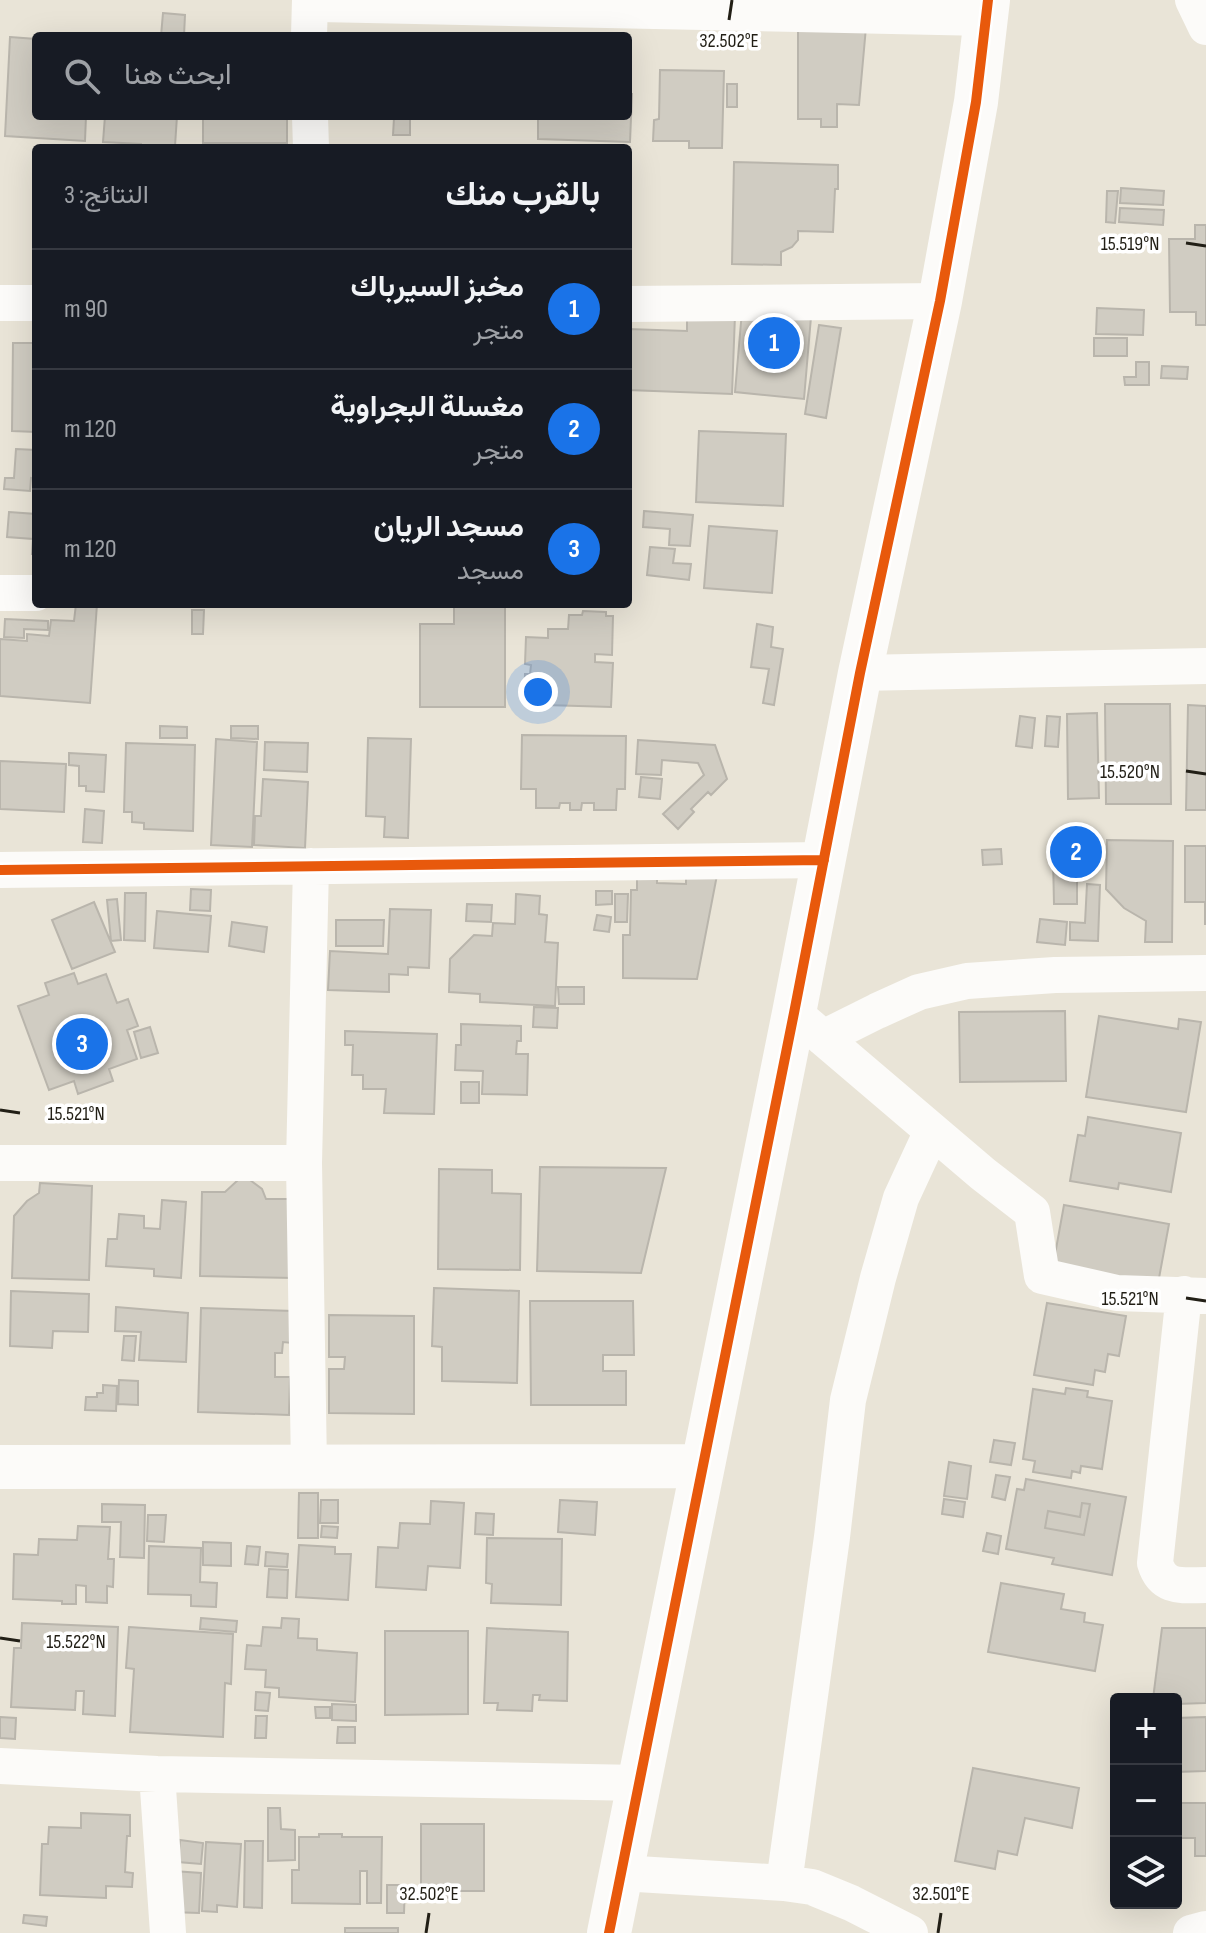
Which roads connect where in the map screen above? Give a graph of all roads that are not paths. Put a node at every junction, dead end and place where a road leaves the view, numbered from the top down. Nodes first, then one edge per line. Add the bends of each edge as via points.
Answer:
1 (310, 0) edge
2 (320, 0) edge
3 (326, 0) edge
4 (1193, 0) edge
5 (987, 7) edge
6 (1206, 27) edge
7 (309, 32) edge
8 (310, 120) edge
9 (311, 144) edge
10 (940, 301) junction
11 (0, 303) edge
12 (32, 303) edge
13 (632, 304) edge
14 (1206, 666) edge
15 (860, 673) junction
16 (824, 860) junction
17 (311, 866) junction
18 (0, 870) edge
19 (1206, 973) edge
20 (809, 1026) junction
21 (932, 1131) junction
22 (0, 1163) edge
23 (304, 1163) junction
24 (1195, 1295) edge
25 (702, 1466) junction
26 (0, 1467) edge
27 (309, 1467) junction
28 (1206, 1585) edge
29 (0, 1766) edge
30 (157, 1774) junction
31 (640, 1783) junction
32 (621, 1873) junction
33 (784, 1883) junction
34 (1206, 1929) edge
35 (168, 1933) edge
36 (609, 1933) edge
37 (910, 1933) edge
38 (1191, 1933) edge

1 - 7 street
2 - 3 street
3 - 5 street
4 - 6 street
5 - 10 street via 976,102
8 - 9 street
10 - 13 street
10 - 15 street
11 - 12 street
14 - 15 street
15 - 16 street
16 - 17 street
16 - 20 street
17 - 18 street
17 - 23 street
19 - 20 street via 967,981 919,992 877,1011
20 - 21 street
20 - 25 street
21 - 24 street via 1032,1212 1042,1276 1117,1293
21 - 33 street via 901,1198 848,1400
22 - 23 street
23 - 27 street
24 - 28 street via 1155,1563 1166,1581
25 - 27 street
25 - 31 street
26 - 27 street
29 - 30 street
30 - 31 street
30 - 35 street
31 - 32 street
32 - 33 street
32 - 36 street
33 - 37 street via 812,1887
34 - 38 street

